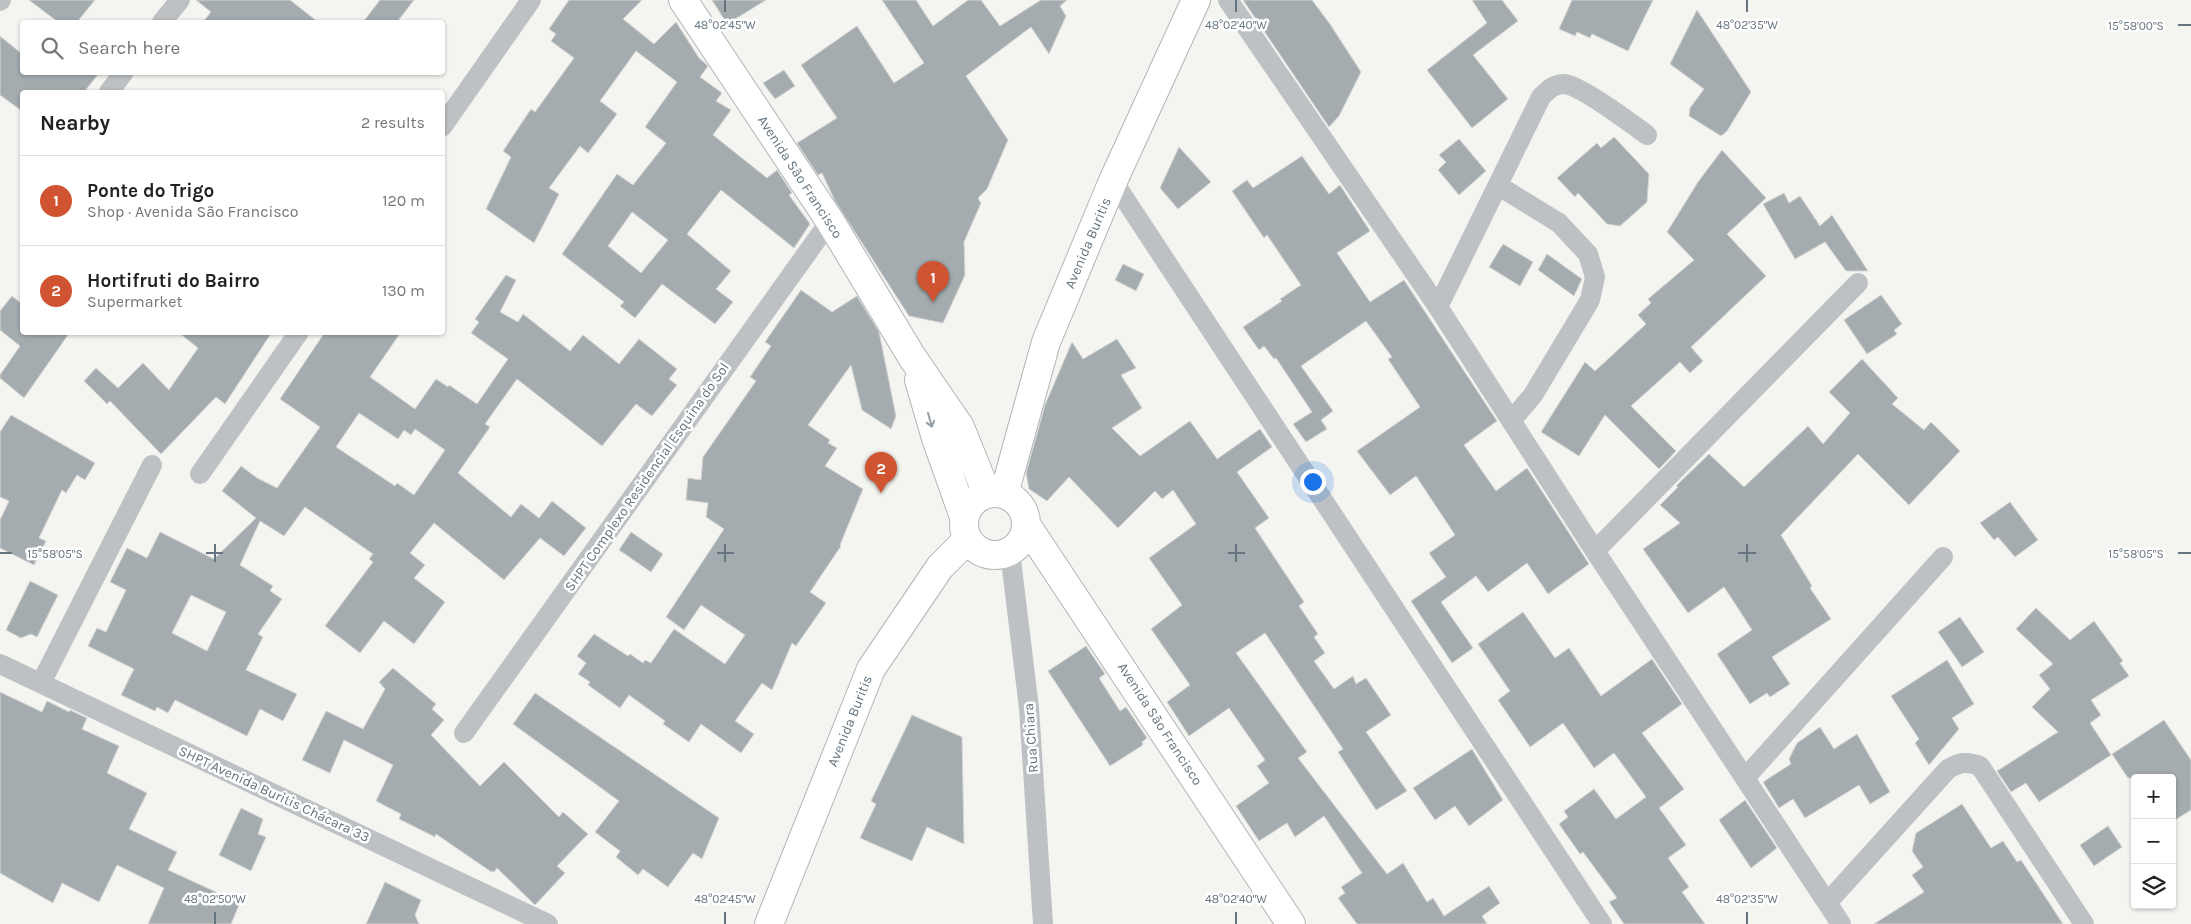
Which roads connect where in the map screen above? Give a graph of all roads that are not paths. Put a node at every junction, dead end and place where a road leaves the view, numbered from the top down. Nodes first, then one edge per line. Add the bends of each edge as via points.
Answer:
1 (180, 0) edge
2 (531, 0) edge
3 (683, 0) edge
4 (1196, 0) edge
5 (1228, 0) edge
6 (164, 20) edge
7 (122, 75) edge
8 (110, 90) edge
9 (445, 123) edge
10 (1647, 135) dead end
11 (1113, 181) junction
12 (1499, 186) junction
13 (830, 221) junction
14 (1858, 283) dead end
15 (1438, 307) junction
16 (297, 335) edge
17 (912, 357) junction
18 (1511, 421) junction
19 (152, 465) dead end
20 (200, 474) dead end
21 (995, 494) junction
22 (1027, 526) junction
23 (966, 528) junction
24 (1595, 551) junction
25 (1010, 552) junction
26 (1943, 558) dead end
27 (0, 664) edge
28 (41, 683) junction
29 (464, 733) dead end
30 (1745, 778) junction
31 (1828, 904) junction
32 (548, 924) edge
33 (769, 924) edge
34 (1043, 924) edge
35 (1291, 924) edge
36 (1602, 924) edge
37 (1841, 924) edge
38 (2084, 924) edge

1 - 6 street
2 - 9 street
3 - 13 street, Avenida São Francisco
4 - 11 street, Avenida Buritis
5 - 15 street
7 - 8 street
10 - 12 street via 1578,89 1565,84 1550,87 1541,97
11 - 21 street, Avenida Buritis via 1046,342
11 - 36 street
12 - 15 street
12 - 18 street via 1559,223 1588,254 1595,277 1590,300 1532,395
13 - 17 street, Avenida São Francisco
13 - 29 street, SHPT Complexo Residencial Esquina do Sol
14 - 24 street
15 - 18 street
16 - 20 street
17 - 21 street, Avenida São Francisco via 960,427
17 -> 23 street, Avenida São Francisco
18 - 24 street
19 - 28 street
21 - 22 street via 1014,499 1021,506
21 - 23 street via 972,502
22 - 25 street via 1025,536
22 - 35 street, Avenida São Francisco
23 - 25 street via 975,549 986,555
23 - 33 street, Avenida Buritis via 871,668
24 - 30 street
25 - 34 street, Rua Chiara via 1029,708
26 - 30 street
27 - 28 street, SHPT Avenida Buritis Chácara 33
28 - 32 street, SHPT Avenida Buritis Chácara 33
30 - 31 street
31 - 37 street
31 - 38 street via 1948,769 1960,762 1970,762 1980,766

